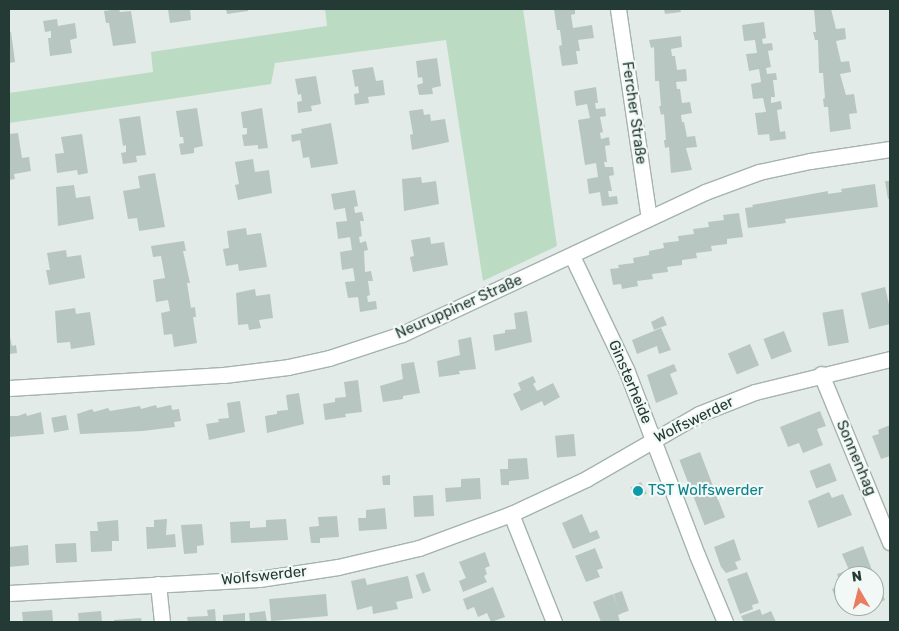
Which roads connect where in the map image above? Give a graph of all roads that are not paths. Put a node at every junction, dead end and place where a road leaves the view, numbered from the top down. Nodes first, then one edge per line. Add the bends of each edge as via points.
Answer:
1 (618, 9) edge
2 (890, 148) edge
3 (649, 218) junction
4 (572, 256) junction
5 (890, 359) edge
6 (821, 374) junction
7 (9, 388) edge
8 (654, 438) junction
9 (511, 514) junction
10 (890, 542) edge
11 (158, 584) junction
12 (9, 593) edge
13 (162, 622) edge
14 (554, 622) edge
15 (725, 622) edge

1 - 3 street, Fercher Straße
2 - 3 street, Neuruppiner Straße via 759,172
3 - 4 street, Neuruppiner Straße
4 - 7 street, Neuruppiner Straße via 402,334 330,358 288,367 224,374
4 - 8 street, Ginsterheide via 626,369
5 - 6 street, Wolfswerder
6 - 8 street, Wolfswerder via 755,392 699,414
6 - 10 street, Sonnenhag
8 - 9 street, Wolfswerder via 586,479
8 - 15 street, Ginsterheide
9 - 11 street, Wolfswerder via 419,548 338,568 259,579
9 - 14 street
11 - 12 street, Wolfswerder
11 - 13 street

